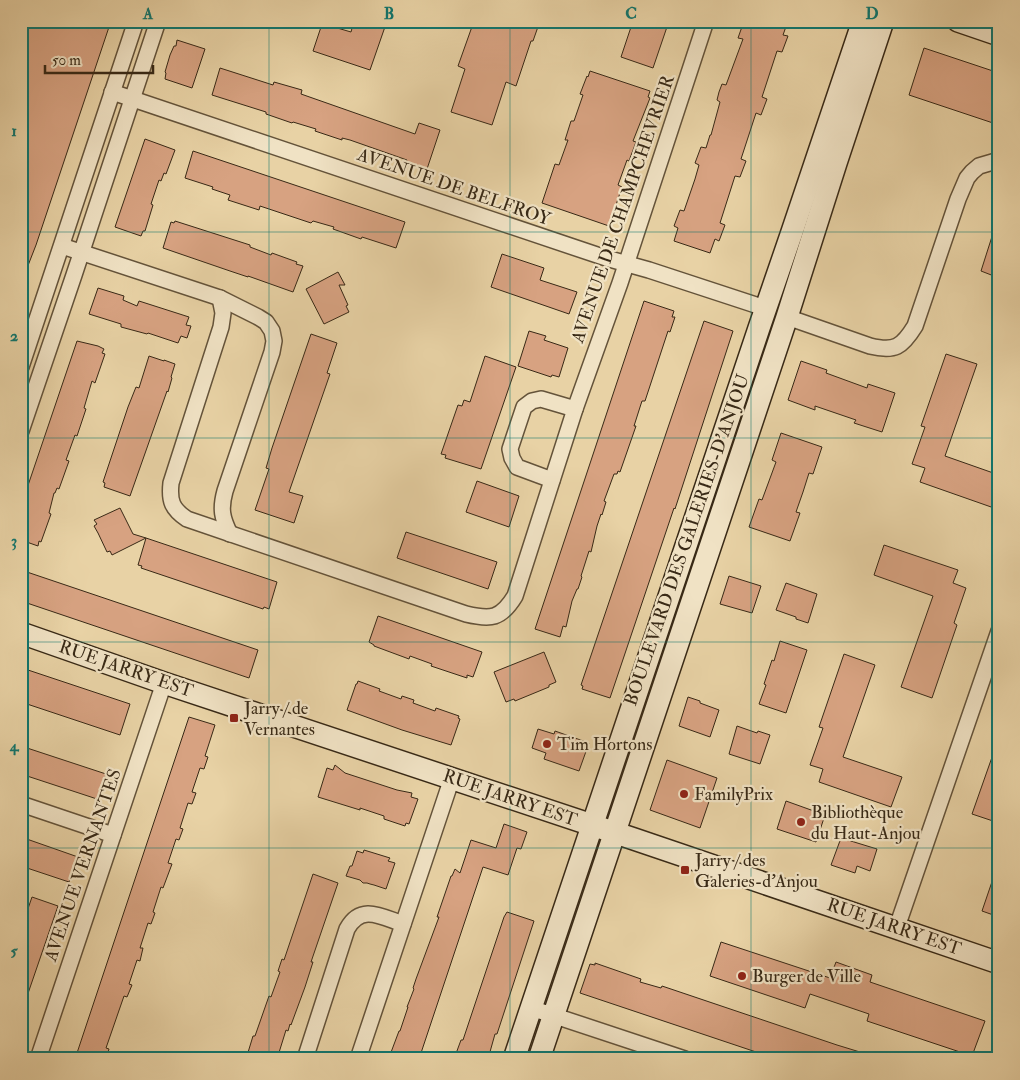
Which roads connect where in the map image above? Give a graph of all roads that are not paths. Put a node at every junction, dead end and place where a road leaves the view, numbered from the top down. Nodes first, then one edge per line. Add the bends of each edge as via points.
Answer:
1 (136, 21) edge
2 (158, 21) edge
3 (706, 21) edge
4 (958, 21) edge
5 (872, 24) edge
6 (999, 35) edge
7 (112, 92) junction
8 (132, 99) junction
9 (999, 162) edge
10 (62, 246) junction
11 (82, 252) junction
12 (626, 263) junction
13 (220, 298) junction
14 (765, 308) junction
15 (787, 317) junction
16 (21, 367) edge
17 (575, 409) junction
18 (21, 431) edge
19 (552, 480) junction
20 (230, 534) junction
21 (999, 631) edge
22 (21, 633) edge
23 (164, 683) junction
24 (452, 778) junction
25 (21, 804) edge
26 (592, 825) junction
27 (615, 833) junction
28 (113, 835) junction
29 (403, 924) junction
30 (897, 927) junction
31 (999, 963) edge
32 (531, 1008) junction
33 (554, 1016) junction
34 (38, 1059) edge
35 (305, 1059) edge
36 (358, 1059) edge
37 (514, 1059) edge
38 (539, 1059) edge
39 (685, 1059) edge

1 - 7 street
2 - 8 street
3 - 12 street, AVENUE DE CHAMPCHEVRIER
4 - 6 street
5 - 14 street, BOULEVARD DES GALERIES-D'ANJOU
5 - 15 street, BOULEVARD DES GALERIES-D'ANJOU via 836,162
7 - 8 street, AVENUE DE BELFROY
7 - 10 street
8 - 11 street
8 - 12 street, AVENUE DE BELFROY
9 - 15 street via 979,166 967,178 915,326 901,344 882,349
10 - 11 street
10 - 16 street
11 - 13 street
11 - 18 street
12 - 14 street, AVENUE DE BELFROY
12 - 17 street, AVENUE DE CHAMPCHEVRIER
13 - 20 street via 266,322 274,341 222,503 222,514
13 - 20 street, AVENUE DE CHAMPCHEVRIER via 221,328 171,483 170,495 173,506 187,519
14 - 26 street, BOULEVARD DES GALERIES-D'ANJOU
15 - 27 street, BOULEVARD DES GALERIES-D'ANJOU
17 - 19 street, AVENUE DE CHAMPCHEVRIER
17 - 19 street via 541,399 532,401 524,407 510,449 517,467
19 - 20 street, AVENUE DE CHAMPCHEVRIER via 515,596 508,607 496,616 482,618 466,614
21 - 30 street
22 - 23 street, RUE JARRY EST
23 - 24 street, RUE JARRY EST
23 - 28 street, AVENUE VERNANTES
24 - 26 street, RUE JARRY EST
24 - 29 street
25 - 28 street
26 - 27 street, RUE JARRY EST
26 - 32 street, BOULEVARD DES GALERIES-D'ANJOU
27 - 30 street, RUE JARRY EST
27 - 33 street, BOULEVARD DES GALERIES-D'ANJOU
28 - 34 street, AVENUE VERNANTES
29 - 35 street via 372,914 363,914 351,922
29 - 36 street
30 - 31 street, RUE JARRY EST
32 - 33 street
32 - 37 street, BOULEVARD DES GALERIES-D'ANJOU
33 - 38 street, BOULEVARD DES GALERIES-D'ANJOU
33 - 39 street

